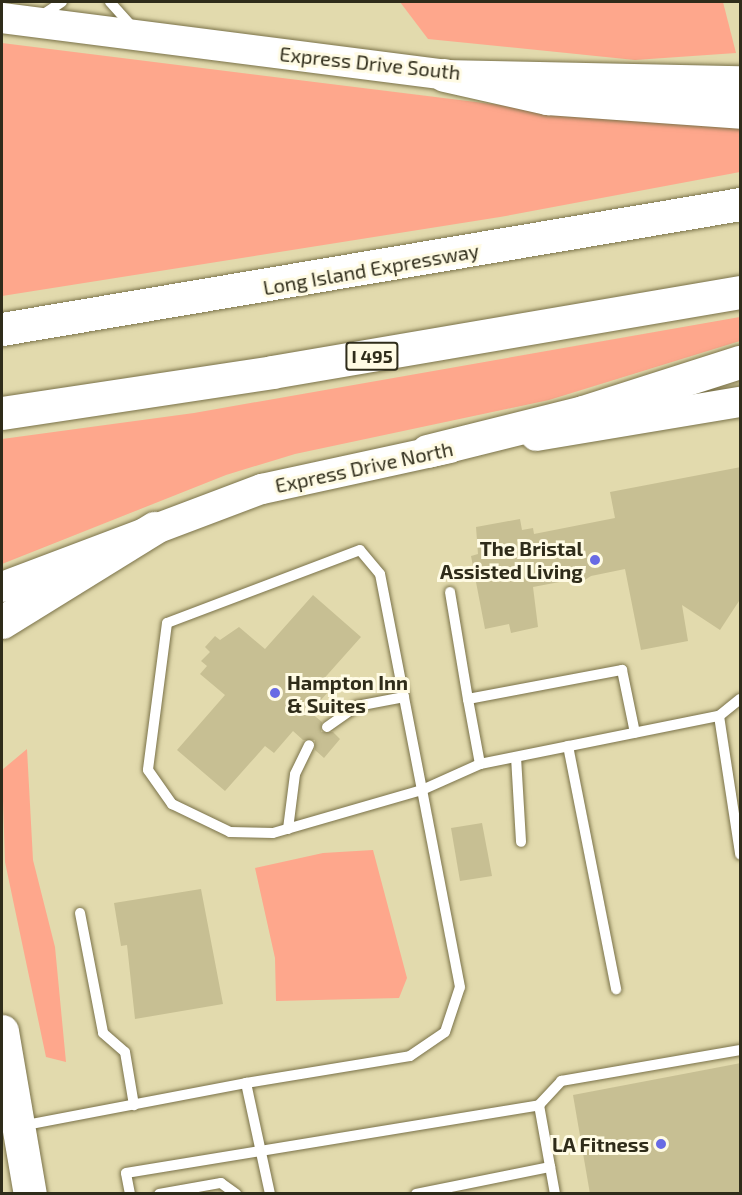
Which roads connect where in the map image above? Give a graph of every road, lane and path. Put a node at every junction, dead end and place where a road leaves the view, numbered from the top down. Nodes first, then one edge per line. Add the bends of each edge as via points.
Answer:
1 (62, 2) edge
2 (110, 2) edge
3 (16, 15) edge
4 (139, 35) junction
5 (444, 75) junction
6 (741, 81) edge
7 (741, 112) edge
8 (741, 204) edge
9 (741, 292) edge
10 (2, 329) edge
11 (741, 362) edge
12 (741, 402) edge
13 (2, 413) edge
14 (427, 451) junction
15 (153, 528) junction
16 (2, 587) edge
17 (450, 592) dead end
18 (2, 622) edge
19 (404, 696) junction
20 (468, 699) junction
21 (741, 699) edge
22 (719, 716) junction
23 (327, 726) dead end
24 (635, 733) junction
25 (309, 746) dead end
26 (568, 746) junction
27 (516, 757) junction
28 (480, 764) junction
29 (422, 790) junction
30 (288, 829) junction
31 (521, 842) dead end
32 (741, 854) edge
33 (80, 913) dead end
34 (616, 989) dead end
35 (2, 1031) edge
36 (741, 1050) edge
37 (246, 1083) junction
38 (134, 1105) junction
39 (539, 1106) junction
40 (18, 1127) junction
41 (262, 1148) junction
42 (550, 1167) junction
43 (30, 1194) edge
44 (130, 1194) edge
45 (159, 1194) edge
46 (236, 1194) edge
47 (270, 1194) edge
48 (416, 1194) edge
49 (555, 1194) edge

1 - 3 lane
2 - 4 lane
3 - 4 main road, Express Drive South
4 - 5 main road, Express Drive South
5 - 6 main road, Express Drive South
5 - 7 highway via 547,98
8 - 10 highway, Long Island Expressway
9 - 13 highway, I 495 via 272,372
11 - 14 highway via 583,412
12 - 14 main road, Express Drive North via 604,427
14 - 15 main road, Express Drive North via 262,489
15 - 16 main road, Express Drive North
15 - 18 highway
17 - 20 lane
19 - 23 lane via 357,706
19 - 29 lane
19 - 30 lane via 380,574 360,550 167,623 148,770 172,804 230,832
20 - 24 lane via 622,670
20 - 28 lane
21 - 22 lane
22 - 24 lane
22 - 32 lane
24 - 26 lane
25 - 30 lane via 295,774
26 - 27 lane
26 - 34 lane
27 - 28 lane
27 - 31 lane
28 - 29 lane
29 - 30 lane
29 - 37 lane via 460,987 445,1032 410,1056
33 - 38 lane via 103,1033 125,1052
35 - 40 highway
36 - 39 lane via 561,1081
37 - 38 lane
37 - 41 lane
38 - 40 lane
39 - 41 lane
39 - 42 lane
40 - 43 highway
41 - 44 lane via 126,1173
41 - 47 lane
42 - 48 lane
42 - 49 lane
45 - 46 lane via 222,1183

